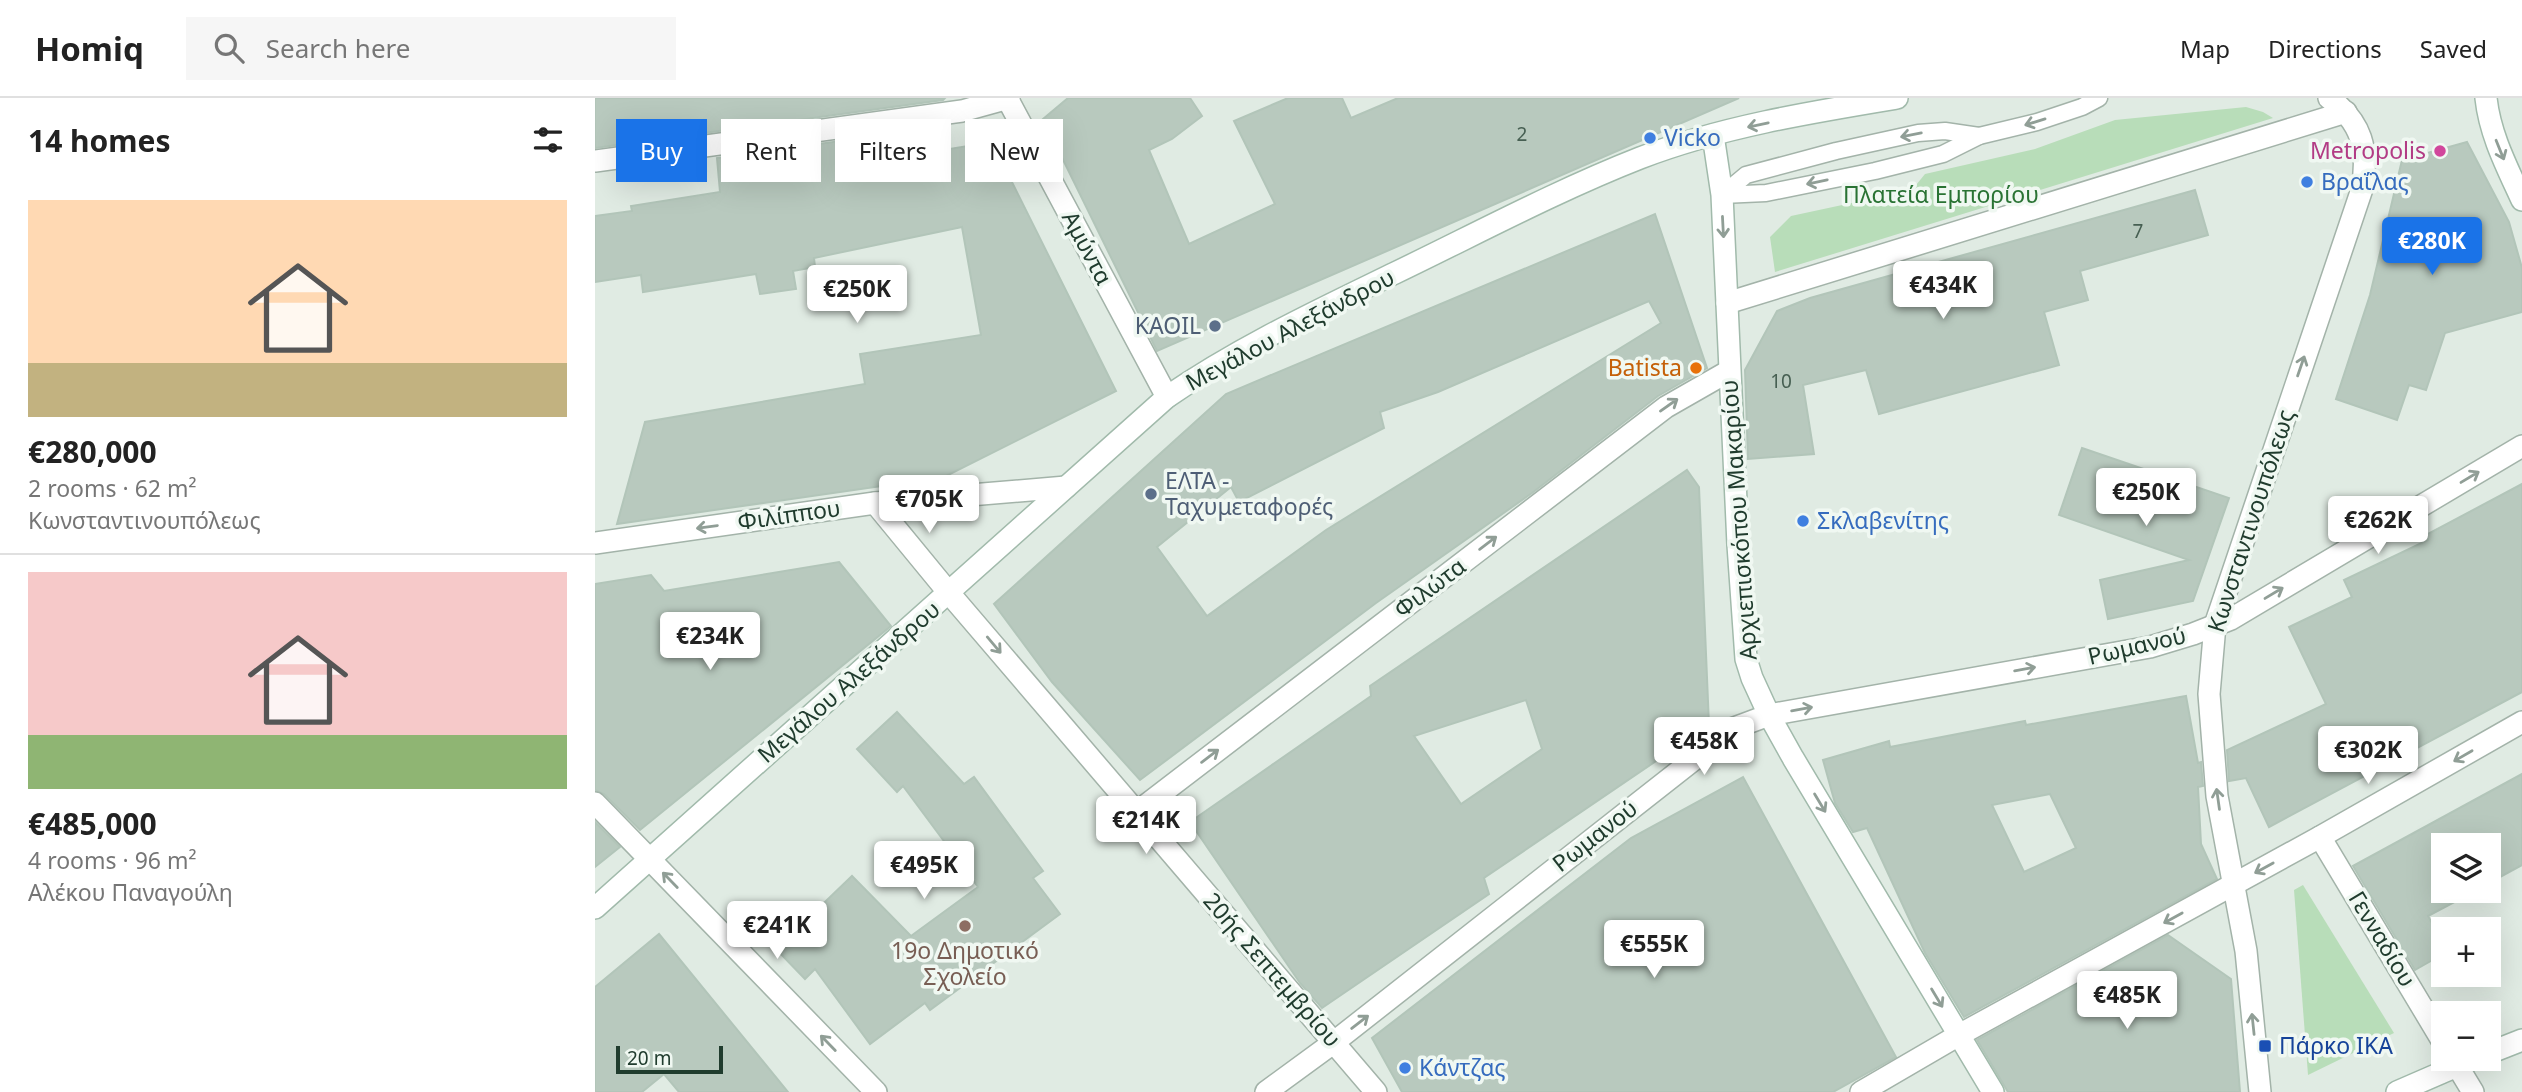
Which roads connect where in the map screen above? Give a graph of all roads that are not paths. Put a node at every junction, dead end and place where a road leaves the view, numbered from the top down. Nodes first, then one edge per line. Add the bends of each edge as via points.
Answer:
1 (1008, 98) edge
2 (1897, 98) edge
3 (2099, 98) edge
4 (2329, 98) edge
5 (2486, 98) edge
6 (2346, 112) junction
7 (1713, 135) junction
8 (1979, 136) junction
9 (595, 161) edge
10 (1721, 195) junction
11 (2522, 200) edge
12 (1727, 303) junction
13 (1729, 371) junction
14 (1167, 397) junction
15 (2522, 446) edge
16 (1066, 486) junction
17 (876, 503) junction
18 (595, 543) edge
19 (949, 593) junction
20 (2215, 625) junction
21 (1769, 715) junction
22 (2522, 723) edge
23 (595, 803) edge
24 (1137, 813) junction
25 (2320, 837) junction
26 (649, 858) junction
27 (2233, 885) junction
28 (595, 908) edge
29 (2431, 1022) edge
30 (1959, 1035) junction
31 (2522, 1040) edge
32 (1333, 1042) junction
33 (2501, 1048) edge
34 (2440, 1071) edge
35 (2465, 1071) edge
36 (876, 1092) edge
37 (1266, 1092) edge
38 (1376, 1092) edge
39 (1861, 1092) edge
40 (1993, 1092) edge
41 (2260, 1092) edge
42 (2397, 1092) edge
43 (2473, 1092) edge

1 - 9 street via 962,111
1 - 14 street, Αμύντα
2 -> 7 street, Μεγάλου Αλεξάνδρου
3 -> 8 lane via 2037,122
4 - 6 street, Κωνσταντινουπόλεως
5 -> 11 street via 2495,138
6 - 12 street
20 -> 6 street, Κωνσταντινουπόλεως via 2362,189 2365,149
7 - 10 street, Αρχιεπισκόπου Μακαρίου
7 - 14 street, Μεγάλου Αλεξάνδρου via 1548,189 1270,336
8 -> 10 lane via 1943,154 1875,171 1766,193
8 -> 10 lane via 1919,133 1746,175
10 -> 12 street, Αρχιεπισκόπου Μακαρίου
12 - 13 street, Αρχιεπισκόπου Μακαρίου
13 - 21 street, Αρχιεπισκόπου Μακαρίου via 1746,659
24 -> 13 street, Φιλώτα via 1666,407
14 - 16 street, Μεγάλου Αλεξάνδρου
20 -> 15 street, Ρωμανού
16 - 17 street, Φιλίππου
16 - 19 street, Μεγάλου Αλεξάνδρου
17 -> 18 street, Φιλίππου
17 - 19 street, 20ής Σεπτεμβρίου
19 -> 24 street, 20ής Σεπτεμβρίου
19 - 26 street, Μεγάλου Αλεξάνδρου
21 -> 20 street, Ρωμανού via 2150,647
27 -> 20 street, Κωνσταντινουπόλεως via 2217,796 2209,694
21 -> 30 street, Αρχιεπισκόπου Μακαρίου
32 -> 21 street, Ρωμανού via 1720,737
22 -> 25 street
23 - 26 street
24 - 32 street, 20ής Σεπτεμβρίου
25 -> 27 street
25 - 29 street, Γενναδίου
26 - 28 street, Μεγάλου Αλεξάνδρου
36 -> 26 street
27 -> 30 street
41 -> 27 street, Κωνσταντινουπόλεως via 2246,951
30 - 39 street
30 - 40 street, Αρχιεπισκόπου Μακαρίου
31 - 33 street
32 - 37 street, Ρωμανού
32 - 38 street, 20ής Σεπτεμβρίου
34 - 42 street
35 - 43 street

